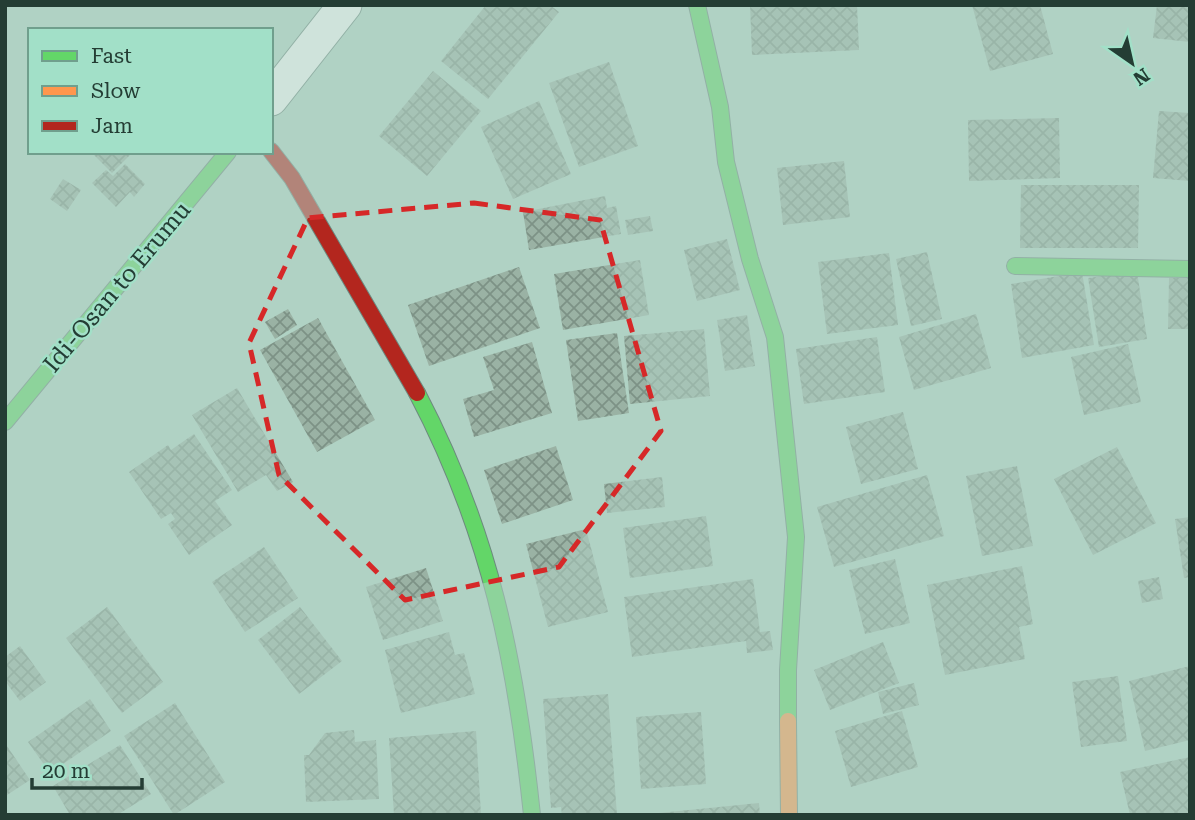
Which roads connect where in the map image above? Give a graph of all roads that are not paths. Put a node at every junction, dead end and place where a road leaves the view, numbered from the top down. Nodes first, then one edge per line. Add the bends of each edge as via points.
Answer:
1 (345, 5) edge
2 (696, 5) edge
3 (273, 96) edge
4 (226, 154) edge
5 (273, 154) edge
6 (1015, 265) dead end
7 (1190, 269) edge
8 (5, 422) edge
9 (532, 815) edge
10 (789, 815) edge

1 - 3 street
2 - 10 street via 720,107 726,162 775,337 796,537 788,670
4 - 8 street, Idi-Osan to Erumu
5 - 9 street via 292,178 402,368 456,477 485,555 505,639 517,693
6 - 7 street

